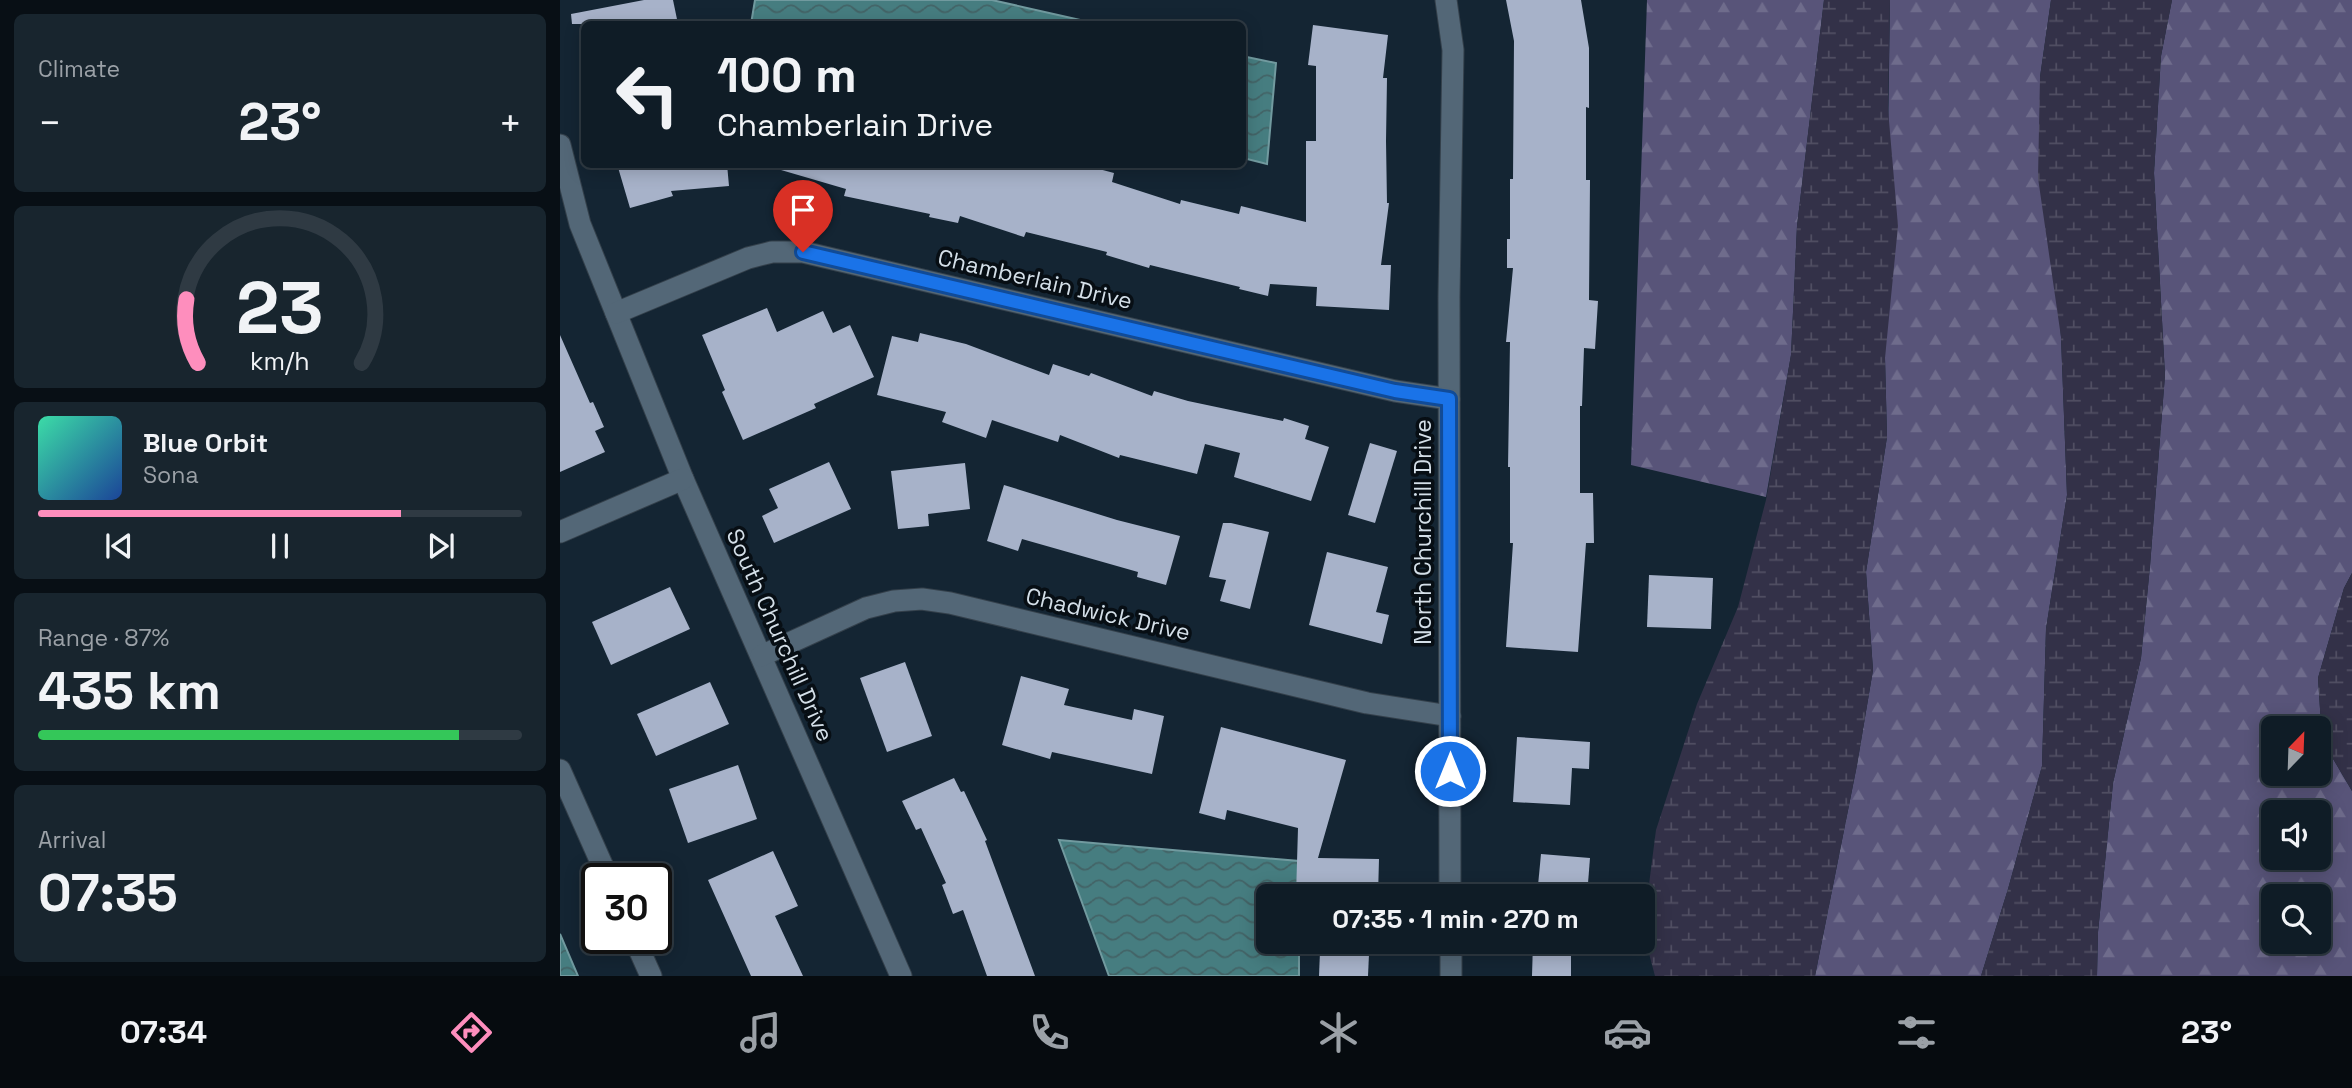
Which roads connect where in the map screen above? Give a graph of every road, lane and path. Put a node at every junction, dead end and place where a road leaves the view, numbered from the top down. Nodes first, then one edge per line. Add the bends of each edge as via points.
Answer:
1 (1446, 0) edge
2 (560, 145) edge
3 (616, 313) junction
4 (1449, 399) junction
5 (683, 479) junction
6 (560, 532) edge
7 (761, 656) junction
8 (1450, 716) junction
9 (560, 770) edge
10 (601, 863) edge
11 (1450, 884) edge
12 (641, 954) edge
13 (1451, 954) edge
14 (651, 976) edge
15 (901, 976) edge
16 (1451, 976) edge

1 - 4 street, North Churchill Drive via 1453,50
2 - 3 street via 580,224
3 - 4 street, Chamberlain Drive via 748,257 803,252 1395,391
3 - 5 street, South Churchill Drive
4 - 8 street, North Churchill Drive
5 - 6 street
5 - 7 street, South Churchill Drive
7 - 8 street, Chadwick Drive via 866,608 922,599 1367,703
7 - 15 street, South Churchill Drive
8 - 11 street, North Churchill Drive
9 - 10 street
12 - 14 street
13 - 16 street

